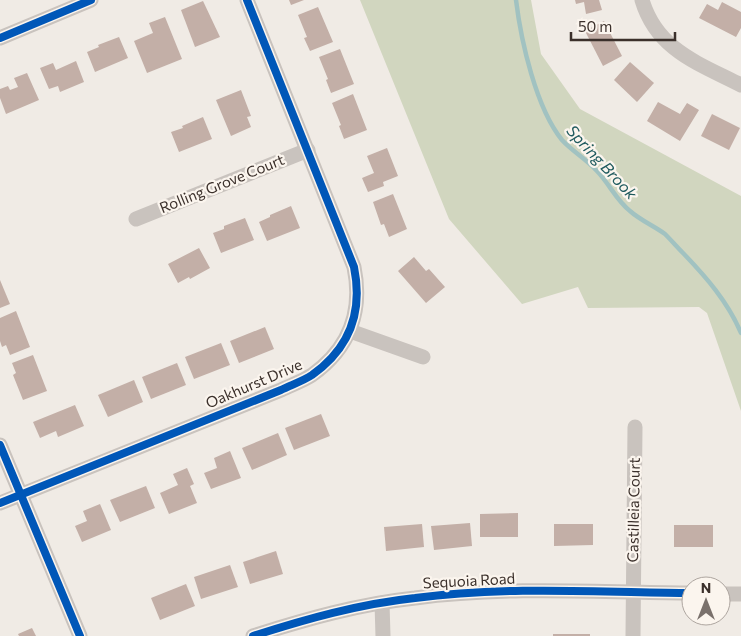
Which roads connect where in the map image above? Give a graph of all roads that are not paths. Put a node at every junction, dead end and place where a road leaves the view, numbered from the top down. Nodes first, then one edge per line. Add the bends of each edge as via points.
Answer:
1 (91, 0) edge
2 (247, 0) edge
3 (642, 0) edge
4 (0, 38) edge
5 (741, 85) edge
6 (308, 150) junction
7 (136, 219) dead end
8 (350, 331) junction
9 (423, 357) dead end
10 (635, 427) dead end
11 (0, 445) edge
12 (20, 495) junction
13 (0, 503) edge
14 (633, 592) junction
15 (681, 593) edge
16 (382, 603) junction
17 (80, 636) edge
18 (253, 636) edge
19 (383, 636) edge
20 (633, 636) edge

1 - 4 street
2 - 6 street, Oakhurst Drive
3 - 5 street via 658,34 667,43
6 - 7 street, Rolling Grove Court
6 - 8 street, Oakhurst Drive via 354,267 357,299
8 - 9 street
8 - 12 street, Oakhurst Drive via 326,364 310,376
10 - 14 street, Castilleia Court
11 - 12 street
12 - 13 street, Oakhurst Drive
12 - 17 street
14 - 15 street, Sequoia Road
14 - 16 street, Sequoia Road via 469,592
14 - 20 street, Castilleia Court
16 - 18 street, Sequoia Road via 309,618
16 - 19 street

